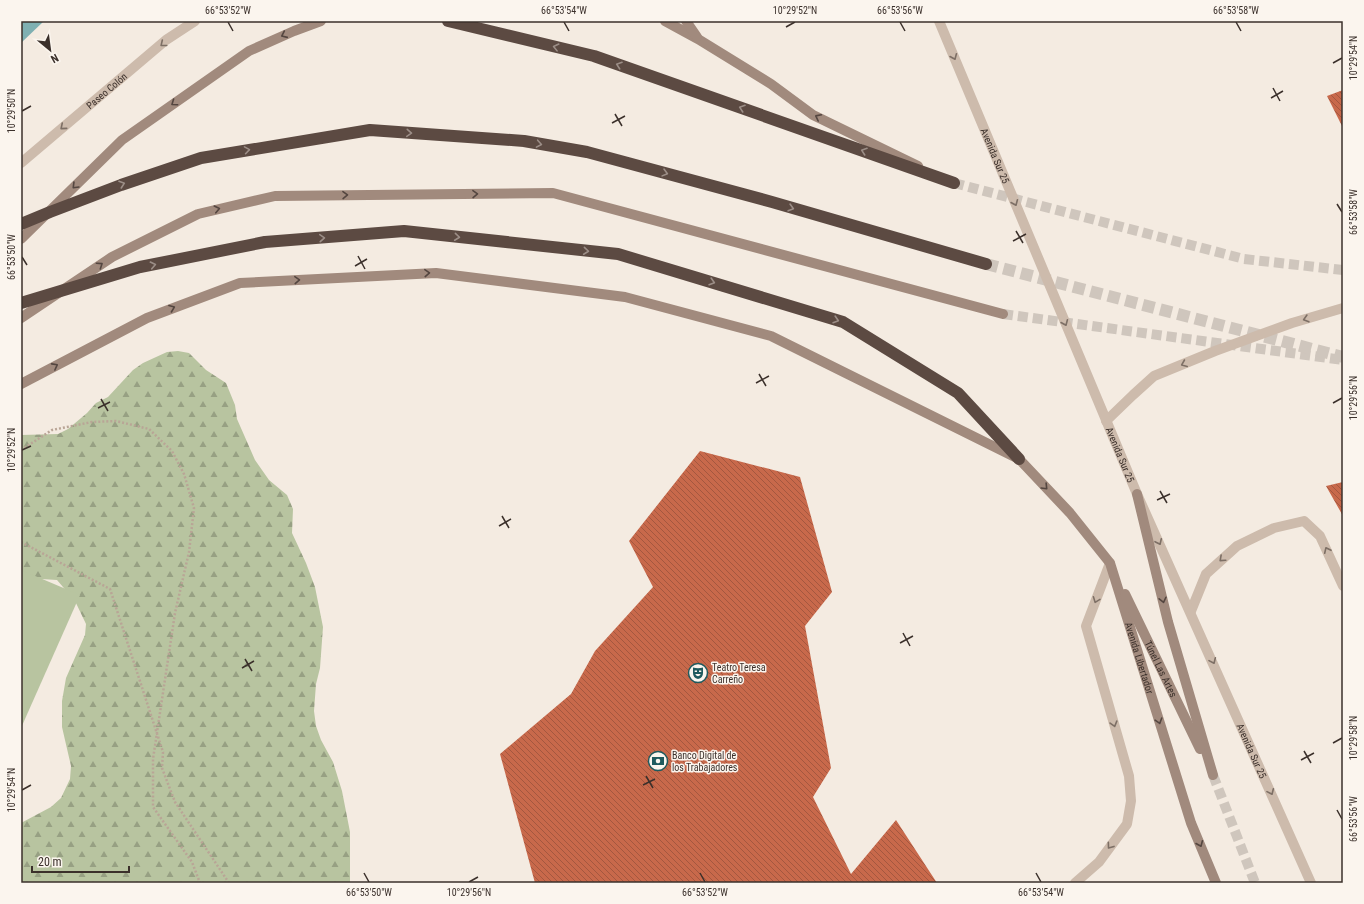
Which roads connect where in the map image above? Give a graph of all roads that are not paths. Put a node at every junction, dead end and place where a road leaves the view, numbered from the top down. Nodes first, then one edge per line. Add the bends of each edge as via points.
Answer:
1 (195, 21) edge
2 (321, 21) edge
3 (448, 21) edge
4 (665, 21) edge
5 (686, 21) edge
6 (939, 21) edge
7 (698, 39) junction
8 (21, 163) edge
9 (954, 183) joint
10 (21, 224) edge
11 (21, 239) edge
12 (986, 264) tunnel mouth
13 (21, 303) edge
14 (1343, 308) edge
15 (1003, 314) tunnel mouth
16 (21, 318) edge
17 (21, 384) edge
18 (1106, 421) junction
19 (1018, 459) junction
20 (1137, 494) junction
21 (1110, 563) junction
22 (1343, 586) edge
23 (1191, 611) junction
24 (1075, 883) edge
25 (1216, 883) edge
26 (1311, 883) edge

1 -> 8 street, Paseo Colón via 166,40
2 -> 11 main road via 249,51 122,140
9 -> 3 highway via 594,56
4 - 7 main road
5 - 7 main road
6 -> 18 street, Avenida Sur 25
9 -> 7 main road via 813,115 771,84
10 -> 12 highway via 121,185 201,158 370,130 524,141 587,152
13 -> 19 highway via 140,267 265,242 404,231 618,254 843,322 958,393
14 -> 18 street via 1215,350 1154,376
16 -> 15 main road via 112,257 198,214 275,196 553,192
17 -> 19 main road, Avenida Libertador via 147,318 240,283 436,273 625,298 771,336
18 - 20 street, Avenida Sur 25
19 -> 21 main road, Avenida Libertador via 1070,513
20 -> 21 main road, Túnel Las Artes via 1168,622 1213,775
20 -> 23 street, Avenida Sur 25
21 -> 24 street via 1086,626 1129,776 1131,801 1127,824 1099,862
21 -> 25 main road, Avenida Libertador via 1190,823
22 -> 23 street via 1320,536 1304,521 1274,528 1237,546 1206,574
23 -> 26 street, Avenida Sur 25

